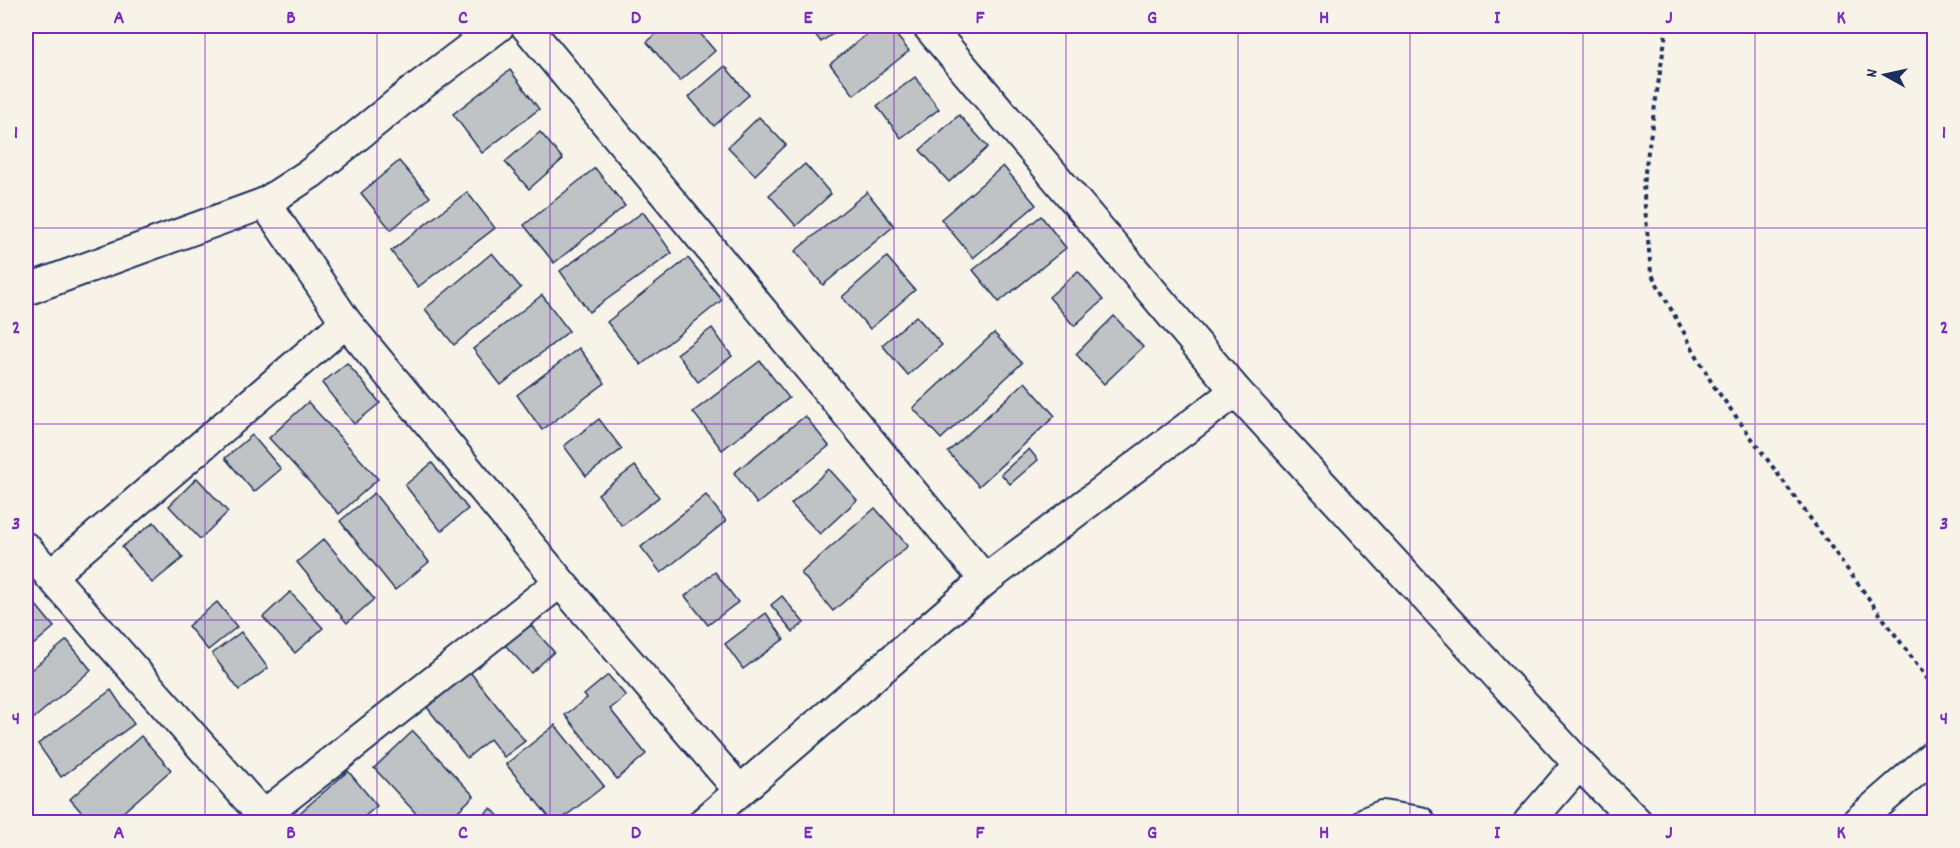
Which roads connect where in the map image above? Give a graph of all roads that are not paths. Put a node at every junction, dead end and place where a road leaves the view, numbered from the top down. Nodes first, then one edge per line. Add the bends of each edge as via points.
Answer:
1 (499, 26) edge
2 (526, 26) edge
3 (928, 26) edge
4 (265, 203) junction
5 (26, 290) edge
6 (346, 322) junction
7 (1236, 391) junction
8 (26, 548) edge
9 (50, 576) junction
10 (985, 580) junction
11 (560, 582) junction
12 (1935, 755) edge
13 (1579, 764) junction
14 (741, 791) junction
15 (259, 819) edge
16 (704, 822) edge
17 (1367, 822) edge
18 (1420, 822) edge
19 (1528, 822) edge
20 (1636, 822) edge
21 (1857, 822) edge

1 - 4 street via 311,173
2 - 10 street
3 - 7 street
4 - 5 street
4 - 6 street
6 - 9 street
6 - 11 street
7 - 10 street
7 - 13 street
8 - 9 street
9 - 15 street
10 - 14 street
11 - 14 street
11 - 15 street
12 - 21 street
13 - 19 street
13 - 20 street
14 - 16 street
17 - 18 street via 1382,816

